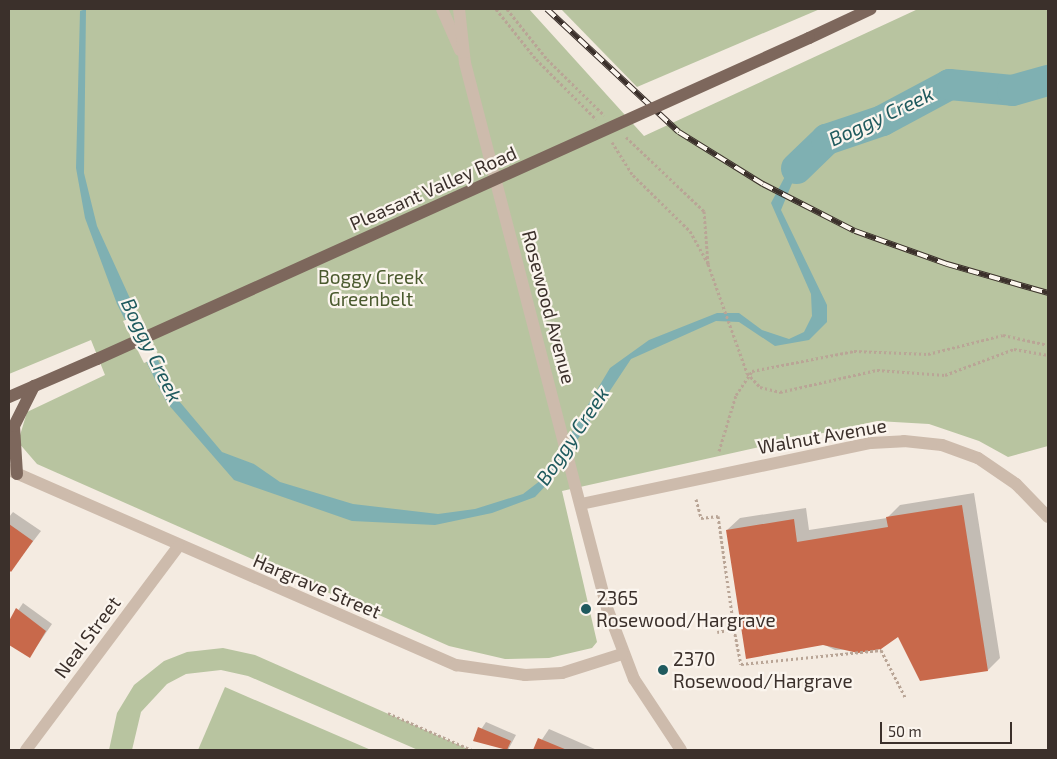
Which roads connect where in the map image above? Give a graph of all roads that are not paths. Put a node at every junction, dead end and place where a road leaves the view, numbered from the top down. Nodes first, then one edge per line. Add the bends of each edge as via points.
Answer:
1 (442, 9) edge
2 (459, 9) edge
3 (871, 9) edge
4 (465, 63) junction
5 (34, 386) junction
6 (9, 398) edge
7 (13, 472) edge
8 (581, 504) junction
9 (1048, 517) edge
10 (178, 547) junction
11 (622, 654) junction
12 (26, 750) edge
13 (679, 750) edge

1 - 4 street, Rosewood Avenue
2 - 4 street, Rosewood Avenue
3 - 5 main road, Pleasant Valley Road, bridge
4 - 8 street, Rosewood Avenue
5 - 6 main road, Pleasant Valley Road
5 - 7 main road via 14,426
7 - 10 street, Hargrave Street
8 - 9 street, Walnut Avenue via 871,443 904,441 942,444 978,458 1016,484
8 - 11 street, Rosewood Avenue
10 - 11 street, Hargrave Street via 456,665 488,673 562,673
10 - 12 street, Neal Street
11 - 13 street, Rosewood Avenue

